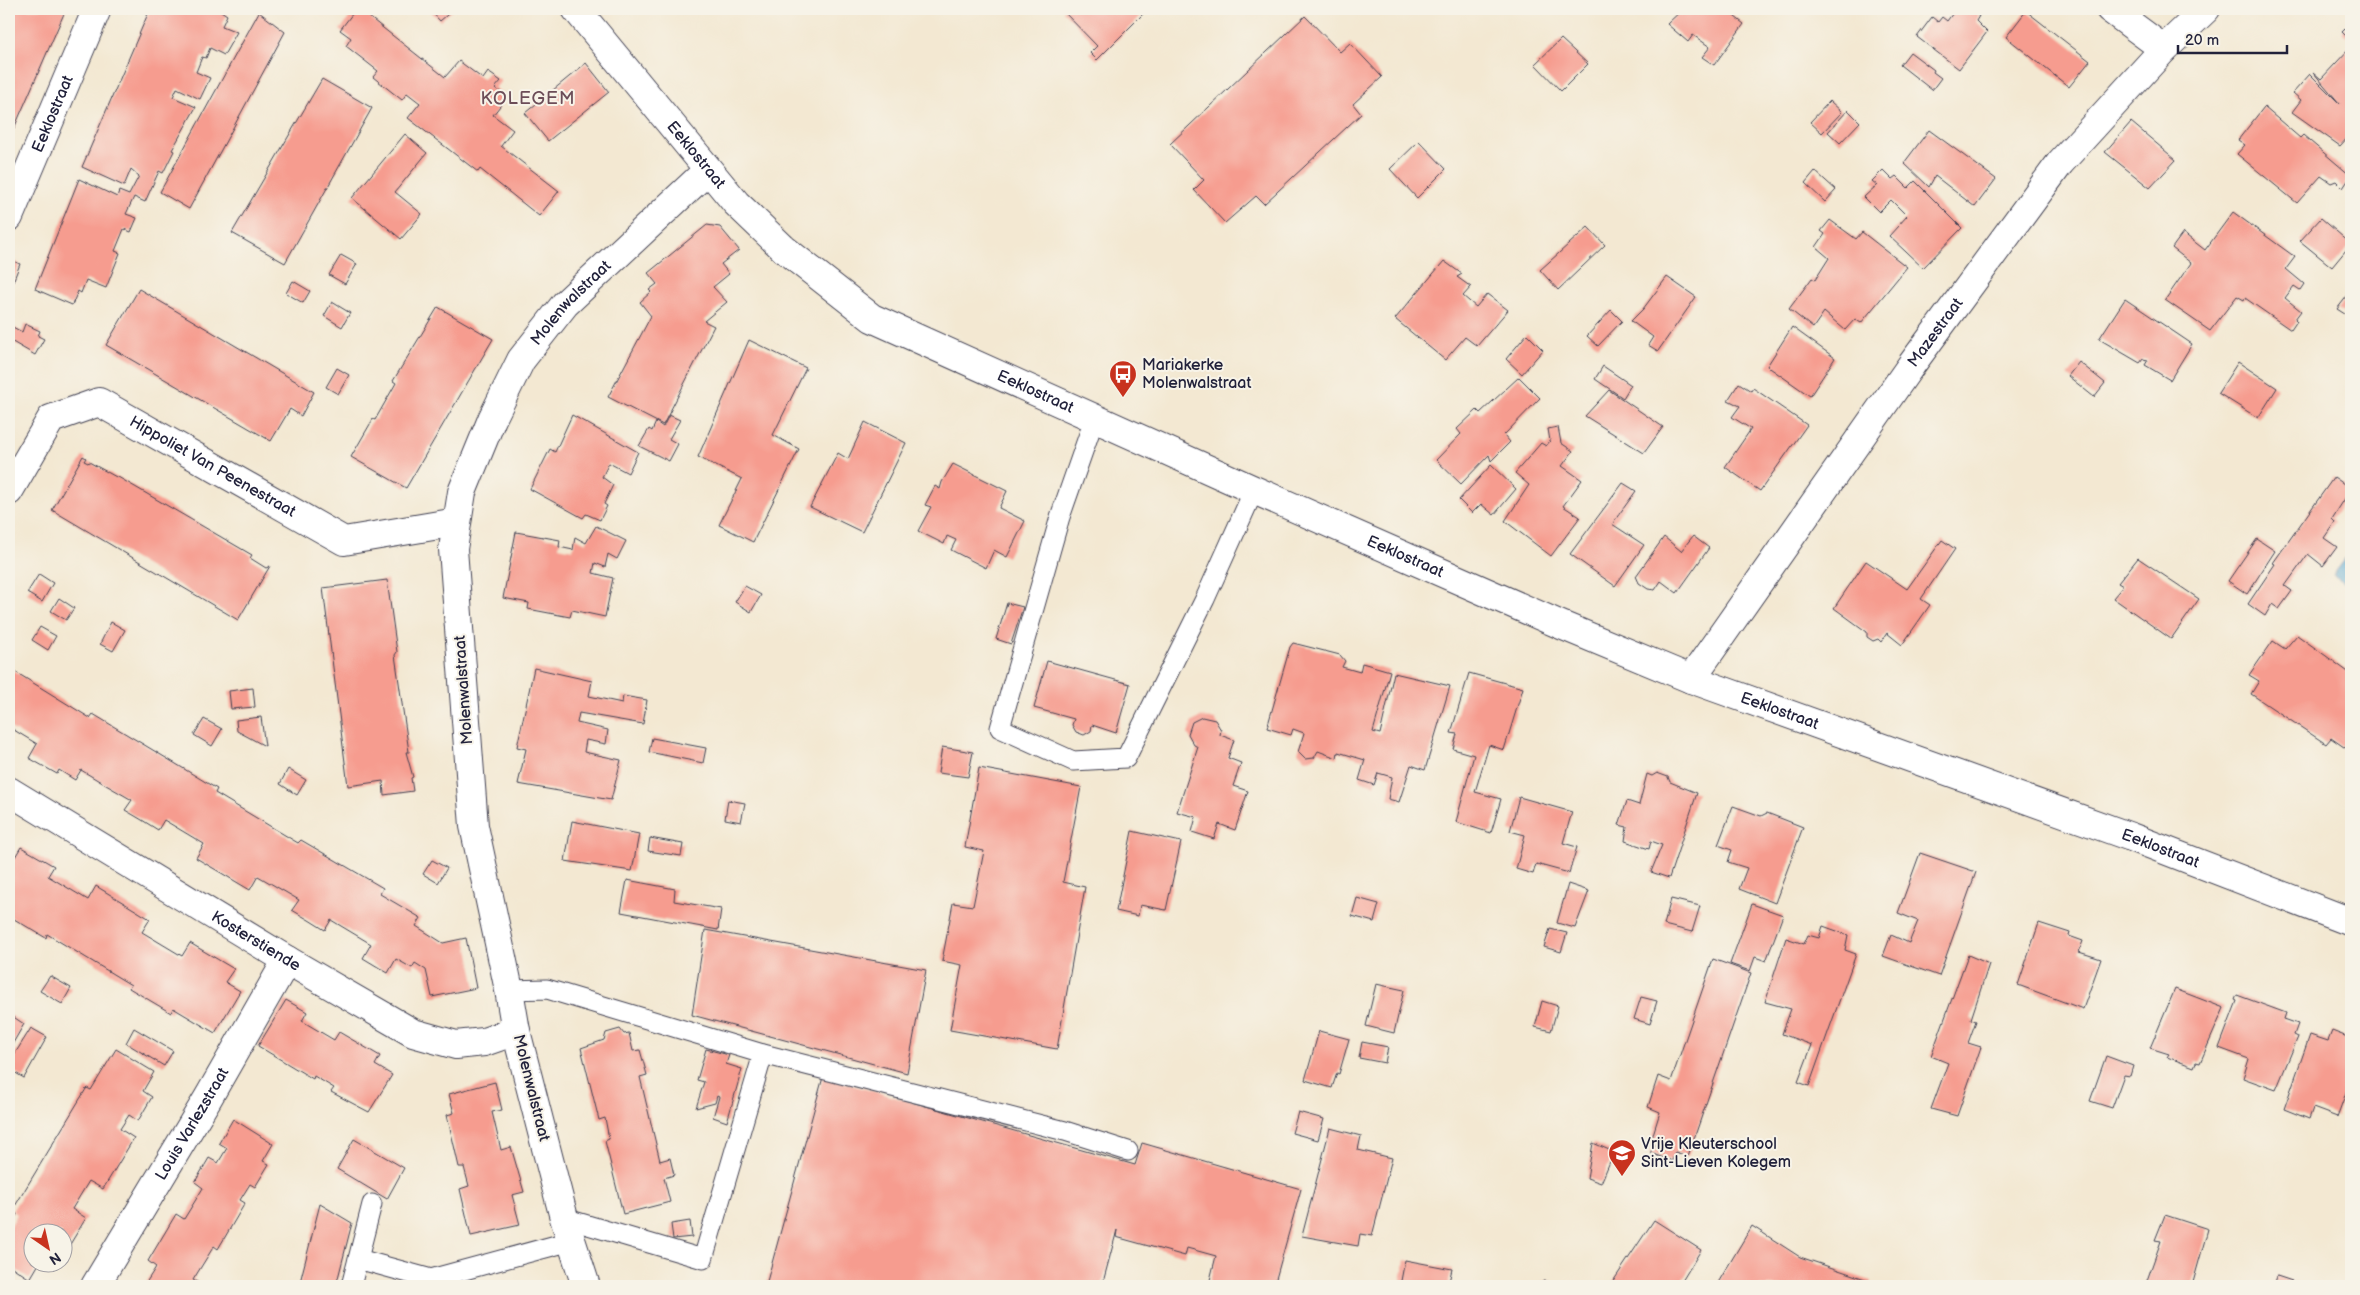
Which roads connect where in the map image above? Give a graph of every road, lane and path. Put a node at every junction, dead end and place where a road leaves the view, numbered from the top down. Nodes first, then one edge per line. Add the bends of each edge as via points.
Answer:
1 (97, 9) edge
2 (576, 9) edge
3 (2110, 9) edge
4 (2206, 9) edge
5 (2164, 49) junction
6 (708, 170) junction
7 (9, 217) edge
8 (1095, 417) junction
9 (1254, 490) junction
10 (9, 491) edge
11 (457, 522) junction
12 (1691, 679) junction
13 (9, 791) edge
14 (2351, 922) edge
15 (287, 960) junction
16 (509, 990) junction
17 (516, 1030) junction
18 (764, 1054) junction
19 (1128, 1151) dead end
20 (372, 1204) dead end
21 (567, 1230) junction
22 (358, 1259) junction
23 (95, 1286) edge
24 (351, 1286) edge
25 (586, 1286) edge

1 - 7 street, Eeklostraat
2 - 6 street, Eeklostraat
3 - 5 street
4 - 5 street, Mazestraat
5 - 12 street, Mazestraat via 2050,175 1912,364
6 - 8 street, Eeklostraat via 736,203 784,249 872,318
6 - 11 street, Molenwalstraat via 565,304 521,360 492,418 462,492
8 - 9 street, Eeklostraat
8 - 9 lane via 1060,517 1000,728 1073,761 1126,758 1205,599
9 - 12 street, Eeklostraat
10 - 11 street, Hippoliet Van Peenestraat via 51,419 99,402 344,541
11 - 16 street, Molenwalstraat via 453,550 474,826
12 - 14 street, Eeklostraat via 2131,837
13 - 15 street, Kosterstiende
15 - 17 street, Kosterstiende via 413,1033 456,1045 484,1042
15 - 23 street, Louis Varlezstraat
16 - 17 street, Molenwalstraat
16 - 18 lane via 547,989
17 - 21 street, Molenwalstraat
18 - 19 lane via 1065,1131
18 - 21 lane via 703,1259
20 - 22 lane
21 - 22 lane via 431,1279
21 - 25 street, Molenwalstraat
22 - 24 lane

